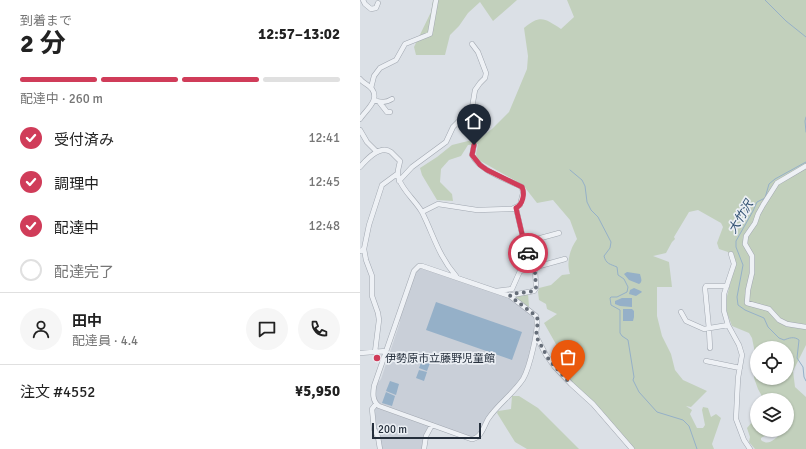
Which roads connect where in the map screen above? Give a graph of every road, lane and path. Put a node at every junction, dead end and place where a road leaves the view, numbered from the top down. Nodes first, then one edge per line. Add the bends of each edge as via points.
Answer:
1 (363, 0) edge
2 (436, 0) edge
3 (378, 3) dead end
4 (472, 44) dead end
5 (360, 79) edge
6 (371, 88) junction
7 (392, 99) dead end
8 (374, 100) junction
9 (380, 103) junction
10 (390, 112) dead end
11 (360, 119) edge
12 (360, 130) edge
13 (474, 145) dead end
14 (377, 152) junction
15 (806, 166) edge
16 (360, 168) edge
17 (397, 174) junction
18 (399, 181) junction
19 (516, 208) junction
20 (422, 212) junction
21 (559, 233) dead end
22 (362, 250) edge
23 (732, 254) dead end
24 (565, 259) dead end
25 (536, 267) junction
26 (457, 278) junction
27 (727, 286) junction
28 (496, 291) junction
29 (510, 296) junction
30 (681, 312) dead end
31 (728, 325) junction
32 (806, 327) edge
33 (709, 329) junction
34 (536, 336) junction
35 (710, 348) dead end
36 (386, 351) junction
37 (375, 352) junction
38 (360, 353) edge
39 (706, 361) dead end
40 (740, 368) junction
41 (376, 404) junction
42 (432, 425) junction
43 (380, 449) edge
44 (424, 449) edge
45 (632, 449) edge
46 (750, 449) edge

1 - 3 street via 371,9 376,8
2 - 6 street via 430,34 405,44 396,60 380,68 374,76
4 - 18 street via 486,73 475,90 472,108 453,127 446,142 412,167
5 - 6 street
6 - 8 street via 375,95
7 - 9 street
8 - 9 street
8 - 11 street
9 - 10 street via 387,112
12 - 14 street
13 - 19 street via 472,155 480,165 522,187 522,200
14 - 16 street
14 - 17 street via 390,152 400,161
15 - 32 street via 777,183 762,205 745,240 752,256 747,303 769,309 779,320 787,324
17 - 18 street
17 - 22 street via 382,185
18 - 20 street
19 - 20 street via 477,210 438,204
19 - 29 street via 526,251 535,268 536,288 534,291
20 - 26 street via 440,254
21 - 25 street via 537,239 532,244
22 - 37 street via 372,276 372,296 378,313
23 - 27 street via 734,264
24 - 25 street
25 - 28 street via 522,269 512,289
26 - 28 street
26 - 36 street via 422,266 416,268
27 - 31 street via 724,294 724,311
27 - 33 street via 704,288
28 - 29 street
29 - 34 street via 536,316
30 - 33 street via 686,321
31 - 33 street
31 - 40 street via 742,354
33 - 35 street
34 - 42 street via 523,380 495,410 477,438 472,439
34 - 45 street via 554,366 593,404
36 - 37 street
36 - 41 street via 374,389
37 - 38 street
39 - 40 street
40 - 46 street via 736,419
41 - 42 street
41 - 43 street via 372,409
42 - 44 street via 426,436

